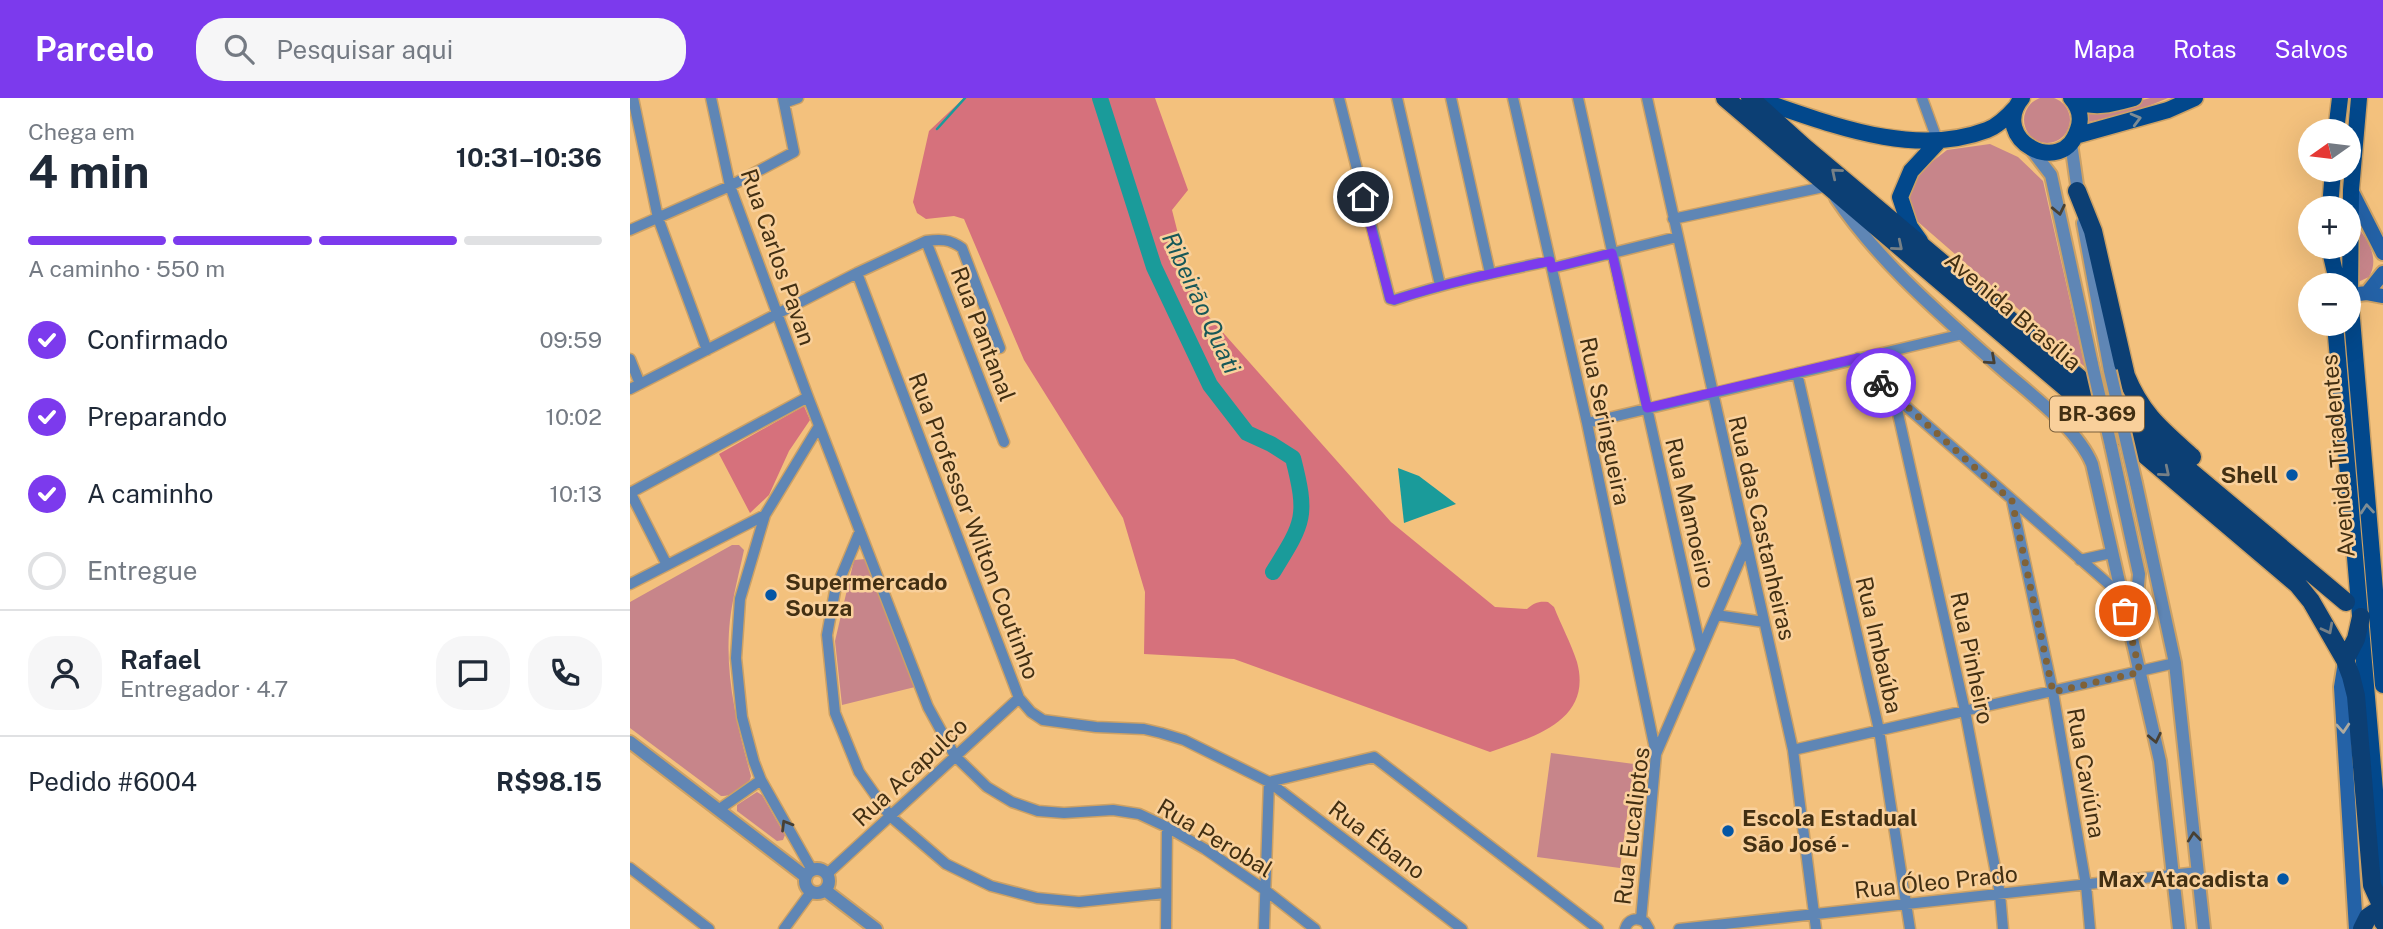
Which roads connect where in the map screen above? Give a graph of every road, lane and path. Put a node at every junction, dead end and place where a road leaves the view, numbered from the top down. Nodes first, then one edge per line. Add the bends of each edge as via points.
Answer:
1 (633, 98) edge
2 (711, 98) edge
3 (798, 98) edge
4 (1339, 98) edge
5 (1397, 98) edge
6 (1451, 98) edge
7 (1513, 98) edge
8 (1578, 98) edge
9 (1647, 98) edge
10 (1725, 98) edge
11 (1752, 98) edge
12 (2134, 98) edge
13 (2195, 98) edge
14 (2340, 98) edge
15 (2358, 98) edge
16 (1923, 99) edge
17 (2073, 100) edge
18 (784, 101) edge
19 (2018, 101) edge
20 (2337, 119) edge
21 (1988, 130) junction
22 (2073, 139) junction
23 (1938, 142) junction
24 (2027, 146) junction
25 (730, 186) junction
26 (1828, 186) junction
27 (2351, 190) junction
28 (2077, 191) junction
29 (658, 218) junction
30 (1674, 219) junction
31 (630, 230) edge
32 (1677, 237) junction
33 (930, 240) junction
34 (1926, 248) junction
35 (2380, 249) edge
36 (1612, 253) junction
37 (2383, 260) edge
38 (1551, 264) junction
39 (857, 273) junction
40 (1490, 273) junction
41 (2347, 273) edge
42 (2383, 273) edge
43 (1440, 285) junction
44 (2361, 292) edge
45 (2367, 293) junction
46 (2383, 296) edge
47 (777, 313) junction
48 (1963, 334) junction
49 (2336, 336) edge
50 (2350, 336) edge
51 (1000, 348) dead end
52 (707, 350) junction
53 (1858, 358) junction
54 (630, 359) edge
55 (1797, 373) junction
56 (635, 386) edge
57 (1712, 394) junction
58 (1894, 396) junction
59 (808, 397) junction
60 (1647, 408) junction
61 (1587, 423) junction
62 (819, 426) junction
63 (1004, 442) dead end
64 (630, 492) edge
65 (2012, 501) junction
66 (765, 515) junction
67 (2128, 525) junction
68 (860, 531) junction
69 (2272, 539) junction
70 (1746, 545) junction
71 (2353, 545) junction
72 (2111, 553) junction
73 (2080, 560) junction
74 (667, 565) junction
75 (2372, 574) junction
76 (630, 584) edge
77 (2120, 594) junction
78 (2346, 602) dead end
79 (2383, 605) edge
80 (1716, 615) junction
81 (2361, 617) junction
82 (1764, 622) junction
83 (2133, 638) junction
84 (1701, 650) junction
85 (2345, 660) junction
86 (2175, 663) junction
87 (2140, 672) junction
88 (2383, 685) edge
89 (2053, 692) junction
90 (1019, 698) junction
91 (1965, 711) junction
92 (1878, 730) junction
93 (630, 742) edge
94 (1793, 750) junction
95 (1656, 754) junction
96 (955, 755) junction
97 (761, 780) junction
98 (1269, 782) junction
99 (718, 810) junction
100 (890, 817) junction
101 (1167, 827) junction
102 (630, 869) edge
103 (2198, 872) junction
104 (809, 874) junction
105 (827, 874) junction
106 (2173, 874) junction
107 (2383, 884) edge
108 (2086, 885) junction
109 (825, 890) junction
110 (1265, 890) junction
111 (811, 892) junction
112 (1165, 893) junction
113 (2000, 894) junction
114 (1908, 905) junction
115 (2383, 907) edge
116 (1815, 914) junction
117 (1640, 919) junction
118 (1724, 926) edge
119 (709, 929) edge
120 (784, 929) edge
121 (876, 929) edge
122 (1166, 929) edge
123 (1264, 929) edge
124 (1315, 929) edge
125 (1462, 929) edge
126 (1598, 929) edge
127 (1625, 929) edge
128 (1649, 929) edge
129 (1679, 929) edge
130 (1816, 929) edge
131 (1910, 929) edge
132 (2003, 929) edge
133 (2090, 929) edge
134 (2179, 929) edge
135 (2204, 929) edge
136 (2356, 929) edge
137 (2362, 929) edge

1 - 29 street
2 - 25 street, Rua Carlos Pavan
3 - 18 street
4 - 43 street via 1388,296 1394,300
5 - 43 street
6 - 40 street
7 - 38 street, Rua Seringueira
8 - 36 street, Rua Mamoeiro
9 - 30 street, Rua das Castanheiras
10 - 26 highway, Avenida Brasília / BR-369
11 - 23 main road via 1868,134
34 -> 11 highway, Avenida Brasília / BR-369
12 - 17 main road via 2102,106
22 -> 13 main road
14 - 20 main road
15 - 27 main road, Avenida Tiradentes
16 - 23 street
17 - 22 main road via 2080,123
18 - 25 street via 794,152
19 - 21 main road
19 - 24 main road via 2016,134
21 - 23 main road
21 - 24 main road
22 - 24 main road via 2052,153
22 - 28 street
23 - 34 main road via 1912,171 1900,197 1910,227
24 -> 67 street, bridge via 2051,175
25 - 29 street
25 - 47 street, Rua Carlos Pavan
26 - 30 street
26 - 48 street via 1852,222
26 -> 85 highway, Avenida Brasília / BR-369 via 2298,585 2323,618
27 - 35 main road
27 - 41 main road, Avenida Tiradentes
28 - 69 highway via 2093,230 2134,397 2154,423
28 - 86 street, bridge via 2110,371
29 - 31 street
29 - 52 street
30 - 32 street, Rua das Castanheiras
32 - 36 street
32 - 57 street, Rua das Castanheiras
33 - 39 street
33 - 51 street via 953,241 962,248
33 - 63 street, Rua Pantanal
34 - 69 highway, Avenida Brasília / BR-369
35 - 37 main road
36 - 38 street
36 - 60 street, Rua Mamoeiro
38 - 40 street
38 - 61 street, Rua Seringueira
39 - 47 street
39 - 90 street, Rua Professor Wilton Coutinho
40 - 43 street
42 - 45 main road
44 - 45 main road
45 - 46 main road
47 - 52 street
47 - 59 street, Rua Carlos Pavan
48 - 53 street
48 -> 72 street via 2086,449
49 - 71 main road, Avenida Tiradentes
75 -> 50 main road, Avenida Tiradentes
52 - 56 street
53 - 55 street
53 - 58 street
54 - 56 street
55 - 57 street
55 - 92 street, Rua Imbaúba
57 - 60 street
57 - 70 street, Rua das Castanheiras
58 - 65 street
58 - 91 street, Rua Pinheiro
59 - 62 street, Rua Carlos Pavan
59 - 64 street
60 - 61 street
60 - 84 street, Rua Mamoeiro
61 - 95 street, Rua Seringueira
62 - 66 street
62 - 68 street, Rua Perobal
64 - 74 street
65 - 73 street
65 - 89 street, Rua Caviúna
66 - 74 street
66 - 97 street via 740,599 736,658 742,717
67 - 72 street via 2125,543
67 - 83 street via 2139,574
68 - 96 street, Rua Perobal via 928,707
68 - 100 street via 835,591 828,648 835,713 859,772
69 - 78 highway, Avenida Brasília / BR-369
70 - 80 street, Rua Eucaliptos
70 - 82 street, Rua das Castanheiras
71 - 75 main road via 2360,563
71 - 81 main road, Avenida Tiradentes
72 - 73 street
72 - 77 street
73 - 77 street
74 - 76 street
75 - 79 main road
75 - 88 main road, Avenida Tiradentes
77 - 83 street
80 - 82 street
80 - 84 street, Rua Eucaliptos
81 - 85 highway
81 - 107 main road, Avenida Tiradentes
82 - 94 street, Rua das Castanheiras
83 - 87 street
84 - 95 street, Rua Eucaliptos
85 - 115 highway, BR-369 via 2356,696 2372,884
85 -> 136 main road via 2341,687
86 - 87 street
103 -> 86 street
87 - 89 street
87 -> 106 street via 2160,761
89 - 91 street
89 - 108 street, Rua Caviúna
90 - 96 street, Rua Acapulco
90 - 98 street, Rua Professor Wilton Coutinho via 1044,720 1161,733
91 - 92 street
91 - 113 street, Rua Pinheiro
92 - 94 street
92 - 114 street, Rua Imbaúba
93 - 99 street
94 - 116 street, Rua das Castanheiras
95 - 117 street, Rua Eucaliptos
96 - 100 street, Rua Acapulco
96 - 101 street, Rua Perobal via 987,787 1038,811 1113,810 1139,814
97 - 99 street
104 -> 97 street
98 - 110 street
98 - 125 street, Rua Ébano
98 - 126 street via 1374,757
99 - 104 street
100 - 105 street, Rua Acapulco
100 - 112 street via 946,864 991,886 1037,898 1079,902
101 - 110 street, Rua Perobal
101 - 112 street
102 - 119 street
103 - 106 street, Rua Óleo Prado
103 - 135 street
104 - 105 street via 820,870
104 - 111 street via 806,885
105 - 109 street
106 - 108 street, Rua Óleo Prado
106 - 134 street
108 - 113 street, Rua Óleo Prado
108 - 133 street, Rua Caviúna
109 - 111 street
109 - 121 street
110 - 123 street
110 - 124 street, Rua Perobal
111 - 120 street
112 - 122 street
113 - 114 street, Rua Óleo Prado
113 - 132 street, Rua Pinheiro
114 - 116 street, Rua Óleo Prado
114 - 131 street, Rua Imbaúba
115 - 137 highway via 2368,917
116 - 118 street, Rua Óleo Prado
116 - 130 street, Rua das Castanheiras
117 - 127 street via 1630,921
117 - 128 street
118 - 129 street, Rua Óleo Prado

